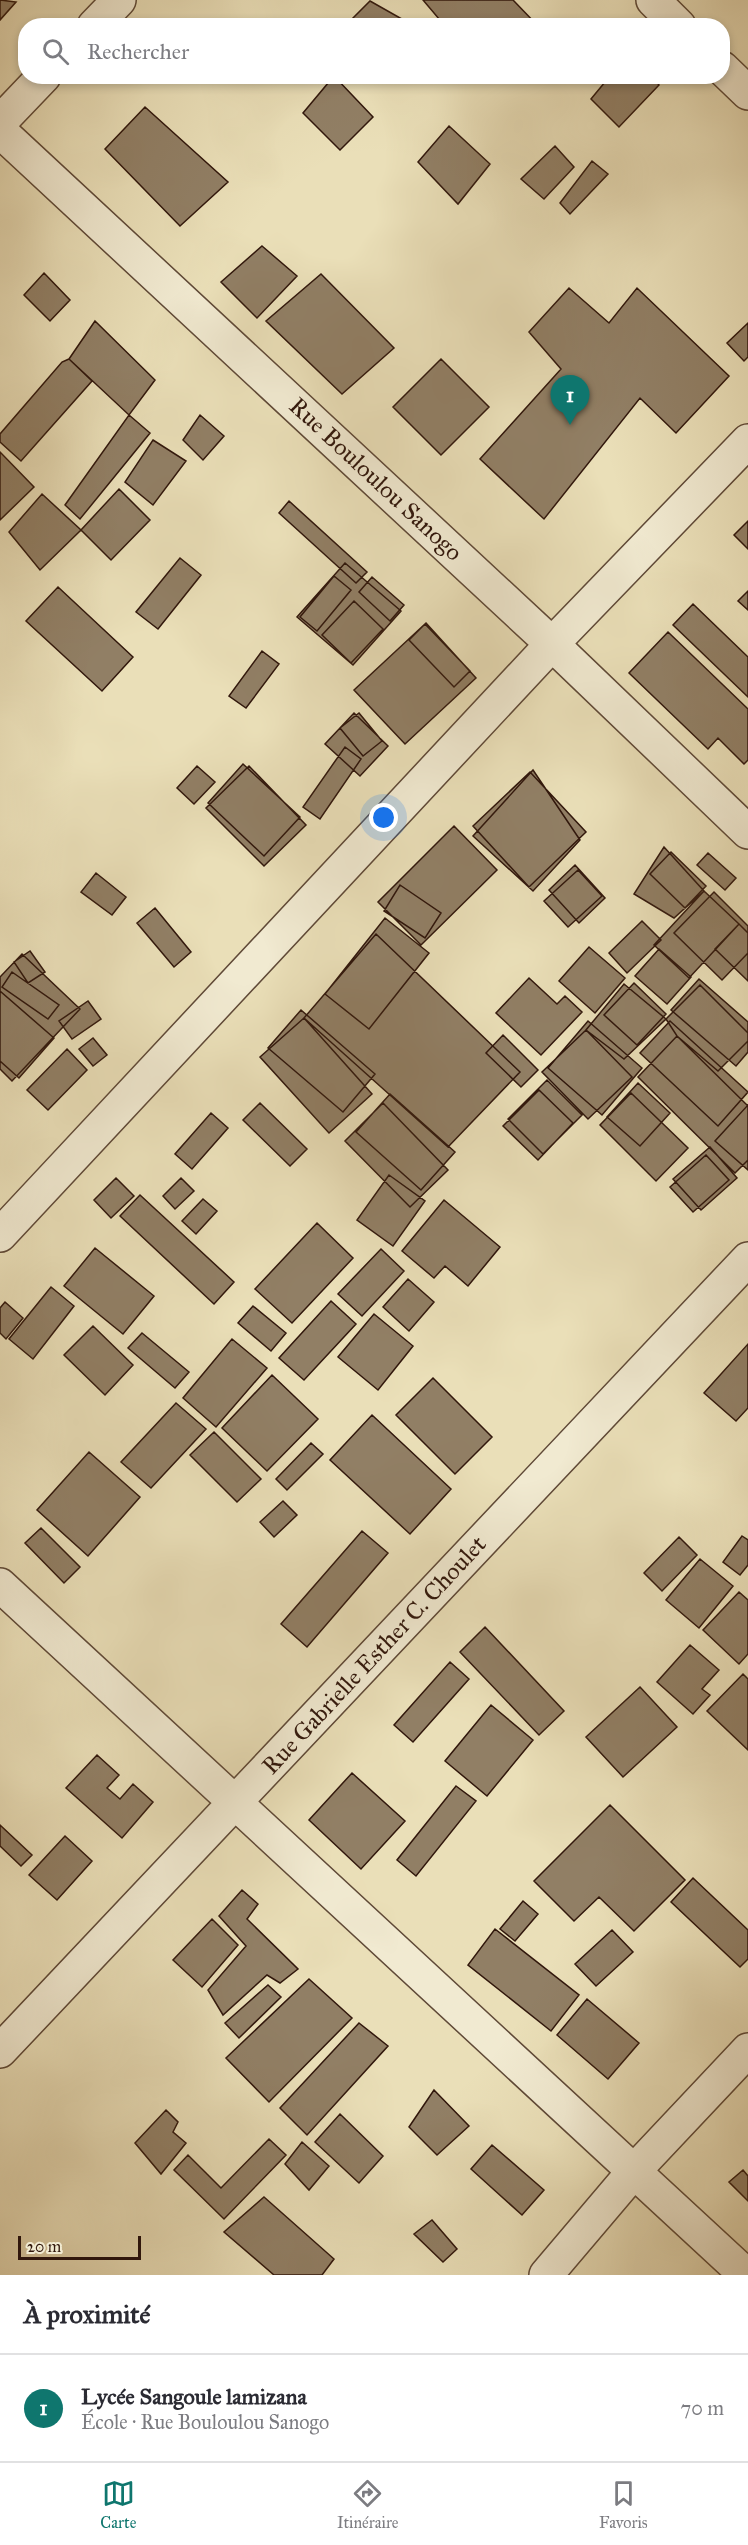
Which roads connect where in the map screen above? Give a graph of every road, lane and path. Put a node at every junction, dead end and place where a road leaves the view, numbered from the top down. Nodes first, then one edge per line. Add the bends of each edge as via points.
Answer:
1 (119, 0) edge
2 (653, 0) edge
3 (102, 18) edge
4 (671, 18) edge
5 (730, 75) edge
6 (36, 84) edge
7 (748, 93) edge
8 (0, 122) edge
9 (0, 131) edge
10 (748, 441) edge
11 (552, 644) junction
12 (748, 832) edge
13 (0, 1235) edge
14 (748, 1258) edge
15 (0, 1585) edge
16 (235, 1802) junction
17 (748, 2050) edge
18 (0, 2051) edge
19 (635, 2170) junction
20 (546, 2275) edge
21 (746, 2275) edge

1 - 3 street
2 - 4 street
5 - 7 street
6 - 8 street
9 - 11 street, Rue Bouloulou Sanogo
10 - 11 street
11 - 12 street, Rue Bouloulou Sanogo
11 - 13 street
14 - 16 street, Rue Gabrielle Esther C. Choulet
15 - 16 street
16 - 18 street, Rue Gabrielle Esther C. Choulet
16 - 19 street
17 - 19 street
19 - 20 street
19 - 21 street

